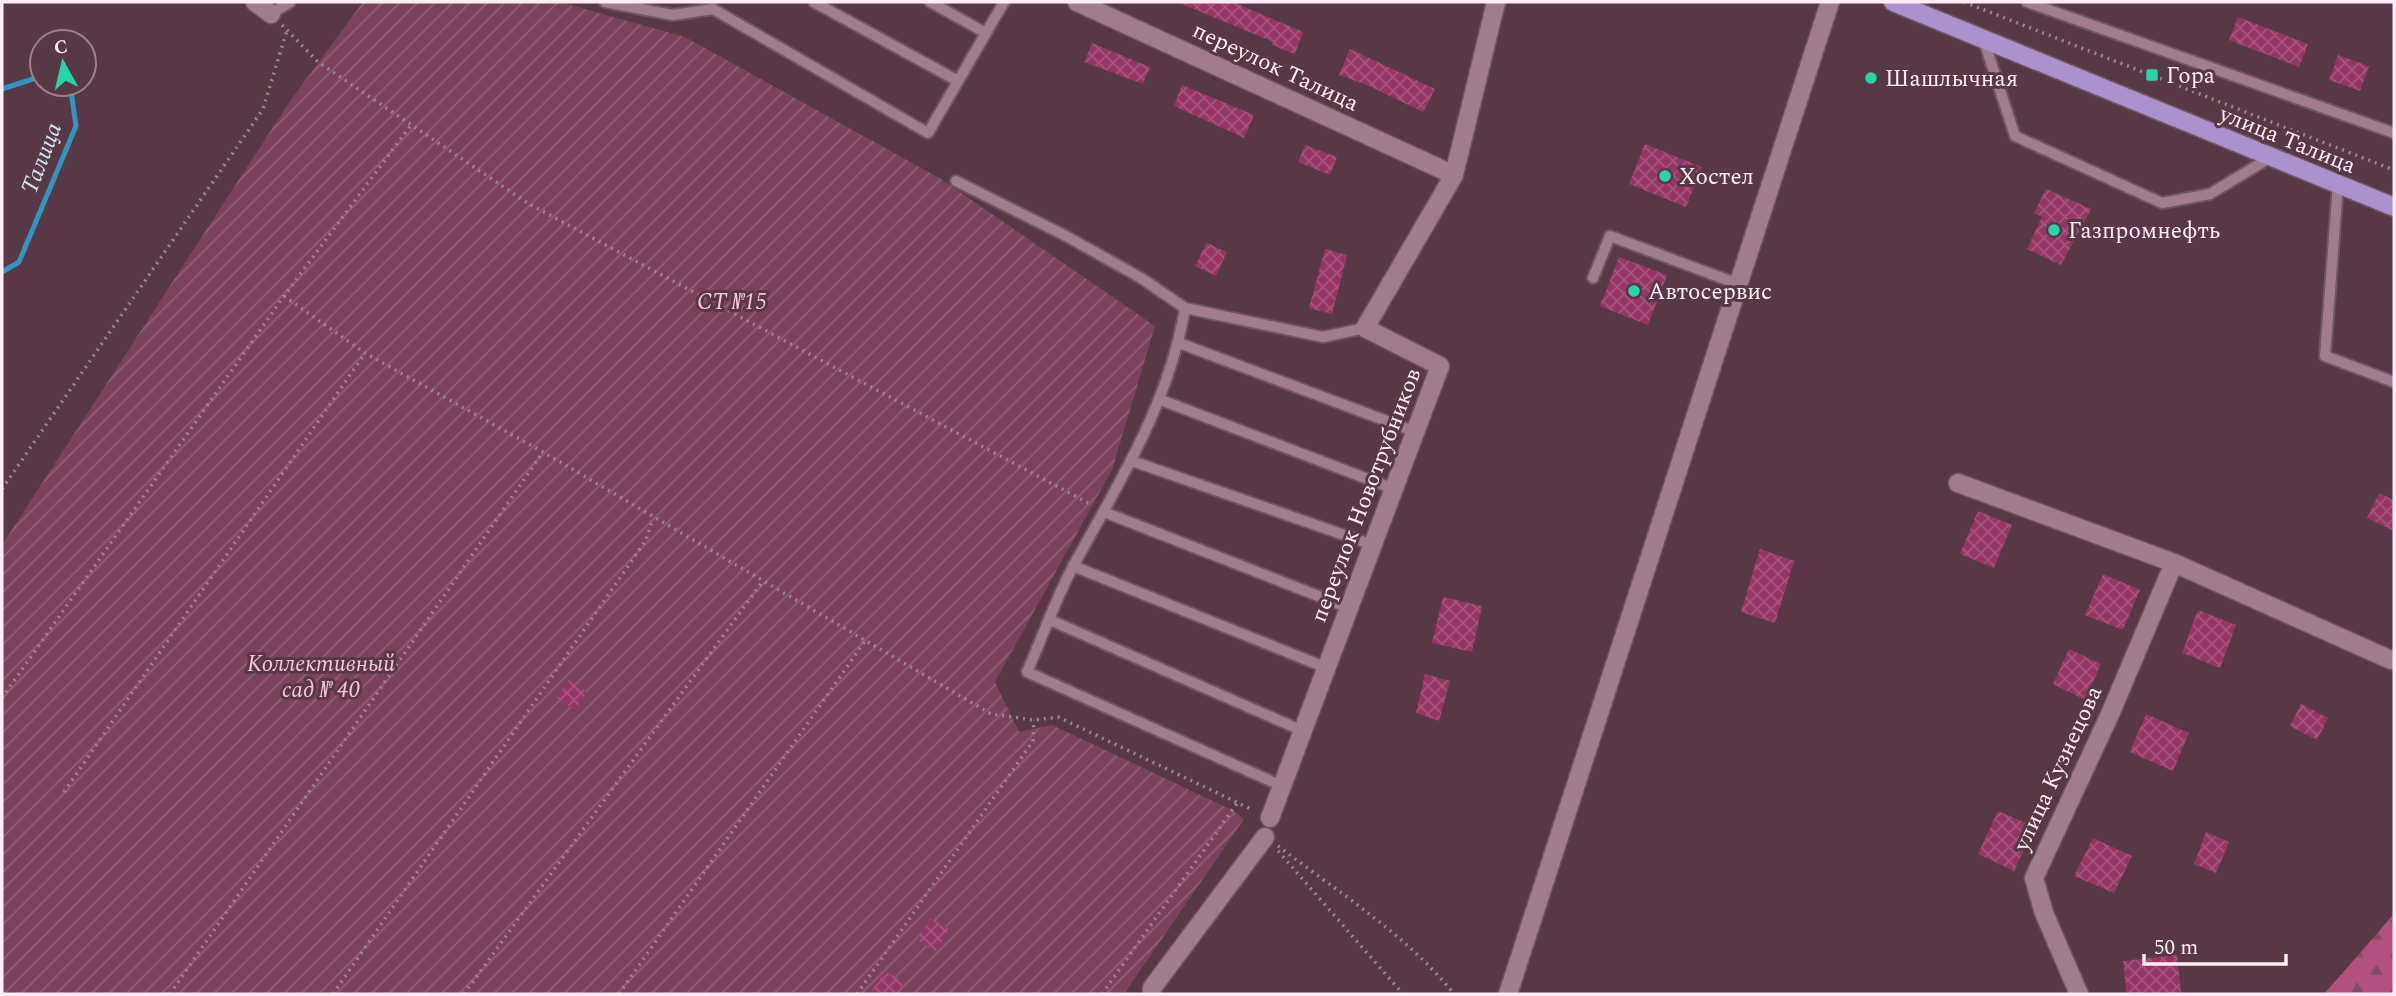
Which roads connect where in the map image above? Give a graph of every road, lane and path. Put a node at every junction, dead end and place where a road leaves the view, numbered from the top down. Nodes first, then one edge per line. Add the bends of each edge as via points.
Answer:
1 (255, 2) edge
2 (289, 2) edge
3 (605, 2) edge
4 (814, 2) edge
5 (930, 2) edge
6 (1004, 2) edge
7 (1077, 2) edge
8 (1496, 2) edge
9 (1830, 2) edge
10 (1893, 2) edge
11 (1964, 2) edge
12 (2027, 2) edge
13 (711, 5) edge
14 (271, 14) junction
15 (286, 30) junction
16 (986, 33) junction
17 (1984, 41) junction
18 (958, 81) junction
19 (411, 125) junction
20 (2394, 133) edge
21 (2271, 157) junction
22 (2394, 170) edge
23 (1454, 175) junction
24 (956, 181) dead end
25 (2338, 185) junction
26 (2394, 207) edge
27 (1593, 278) dead end
28 (1738, 284) junction
29 (284, 296) junction
30 (1185, 308) junction
31 (1365, 328) junction
32 (1179, 343) junction
33 (365, 353) junction
34 (2394, 382) edge
35 (1161, 400) junction
36 (1416, 432) junction
37 (543, 452) junction
38 (1132, 461) junction
39 (1958, 482) dead end
40 (2, 489) edge
41 (1394, 489) junction
42 (1104, 512) junction
43 (653, 519) junction
44 (1373, 545) junction
45 (2174, 563) junction
46 (1073, 566) junction
47 (762, 582) junction
48 (1349, 608) junction
49 (1049, 621) junction
50 (865, 641) junction
51 (2391, 660) dead end
52 (1326, 668) junction
53 (2, 698) edge
54 (1034, 720) junction
55 (1303, 731) junction
56 (1282, 786) junction
57 (64, 792) dead end
58 (1238, 802) junction
59 (1270, 818) joint
60 (1265, 836) junction
61 (170, 994) edge
62 (333, 994) edge
63 (464, 994) edge
64 (619, 994) edge
65 (857, 994) edge
66 (1101, 994) edge
67 (1152, 994) edge
68 (1403, 994) edge
69 (1454, 994) edge
70 (1508, 994) edge
71 (2079, 994) edge

1 - 14 street
2 - 14 lane
3 - 13 lane via 673,15
4 - 18 lane
5 - 16 lane
6 - 16 lane
7 - 23 street, переулок Талица
8 - 23 street
9 - 28 street
10 - 17 main road, улица Талица
11 - 22 path
12 - 20 lane
13 - 18 lane via 928,133
14 - 15 path
15 - 19 path via 318,62
15 - 40 path via 263,109
16 - 18 lane
17 - 21 main road, улица Талица
17 - 21 lane via 2015,136 2162,203 2210,194
19 - 29 path
19 - 42 path via 529,204
21 - 25 main road, улица Талица
23 - 31 street
24 - 30 lane via 1077,242
25 - 26 main road, улица Талица
25 - 34 lane via 2325,356
27 - 28 lane via 1610,236
28 - 70 street
29 - 33 path
29 - 53 path
30 - 31 lane via 1322,337
30 - 32 lane
31 - 36 street, переулок Новотрубников via 1440,366
32 - 35 lane
32 - 36 lane
33 - 37 path
33 - 57 path
35 - 38 lane
35 - 41 lane
36 - 41 street, переулок Новотрубников
37 - 43 path
37 - 61 path
38 - 42 lane
38 - 44 lane
39 - 45 street
41 - 44 street, переулок Новотрубников
42 - 46 lane
42 - 48 lane
43 - 47 path
43 - 62 path via 646,540
44 - 48 street, переулок Новотрубников
45 - 51 street
45 - 71 street, улица Кузнецова via 2034,878 2043,912
46 - 49 lane
46 - 52 lane
47 - 50 path
47 - 63 path
48 - 52 street, переулок Новотрубников
49 - 55 lane
49 - 56 lane via 1027,671
50 - 54 path via 992,714
50 - 64 path
52 - 55 street, переулок Новотрубников
54 - 58 path via 1058,718
54 - 65 path via 1033,741
55 - 56 street, переулок Новотрубников
56 - 59 street, переулок Новотрубников
58 - 59 path
58 - 66 path
60 - 67 street
60 - 68 path
60 - 69 path via 1381,925 1438,974

